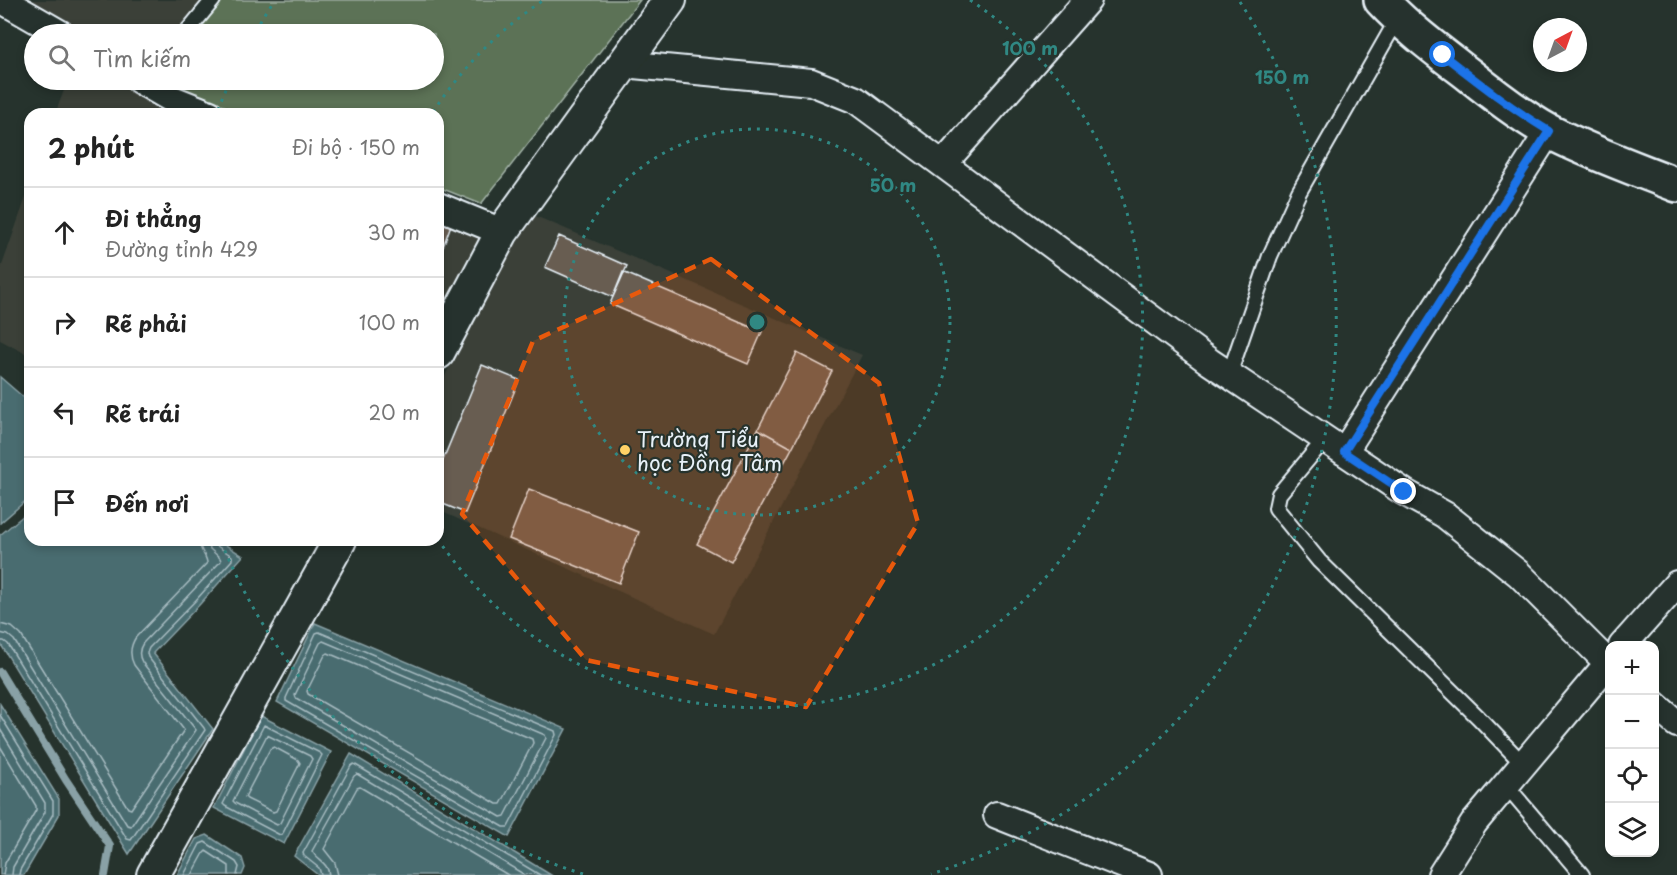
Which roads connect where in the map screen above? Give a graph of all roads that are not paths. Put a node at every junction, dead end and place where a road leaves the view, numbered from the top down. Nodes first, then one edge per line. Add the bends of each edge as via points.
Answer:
1 (2, 0) edge
2 (213, 0) edge
3 (670, 0) edge
4 (1088, 0) edge
5 (1390, 9) edge
6 (44, 24) edge
7 (193, 24) edge
8 (623, 64) junction
9 (158, 90) edge
10 (195, 108) edge
11 (1549, 131) junction
12 (944, 164) junction
13 (1677, 184) edge
14 (444, 208) edge
15 (502, 232) junction
16 (444, 342) edge
17 (1229, 375) junction
18 (1334, 445) junction
19 (337, 546) edge
20 (1677, 584) edge
21 (1627, 641) edge
22 (1605, 652) edge
23 (1605, 666) edge
24 (1659, 709) edge
25 (1677, 724) edge
26 (1523, 764) junction
27 (1506, 785) junction
28 (997, 815) dead end
29 (153, 875) edge
30 (1149, 875) edge
31 (1441, 875) edge
32 (1582, 875) edge

1 - 6 street
2 - 7 lane
3 - 8 street
4 - 12 street
5 - 11 main road via 1487,89
5 - 17 lane via 1270,256
8 - 12 street via 811,82 856,100
8 - 15 street
9 - 10 street
11 - 13 main road
11 - 18 street
12 - 17 street
14 - 15 street
15 - 16 street
17 - 18 street
18 - 22 street via 1445,515 1519,574
18 - 26 lane via 1279,494 1276,508 1319,561
19 - 29 street
20 - 21 street
23 - 26 street
24 - 25 street
26 - 27 street
27 - 31 street via 1474,823
27 - 32 lane
28 - 30 street

